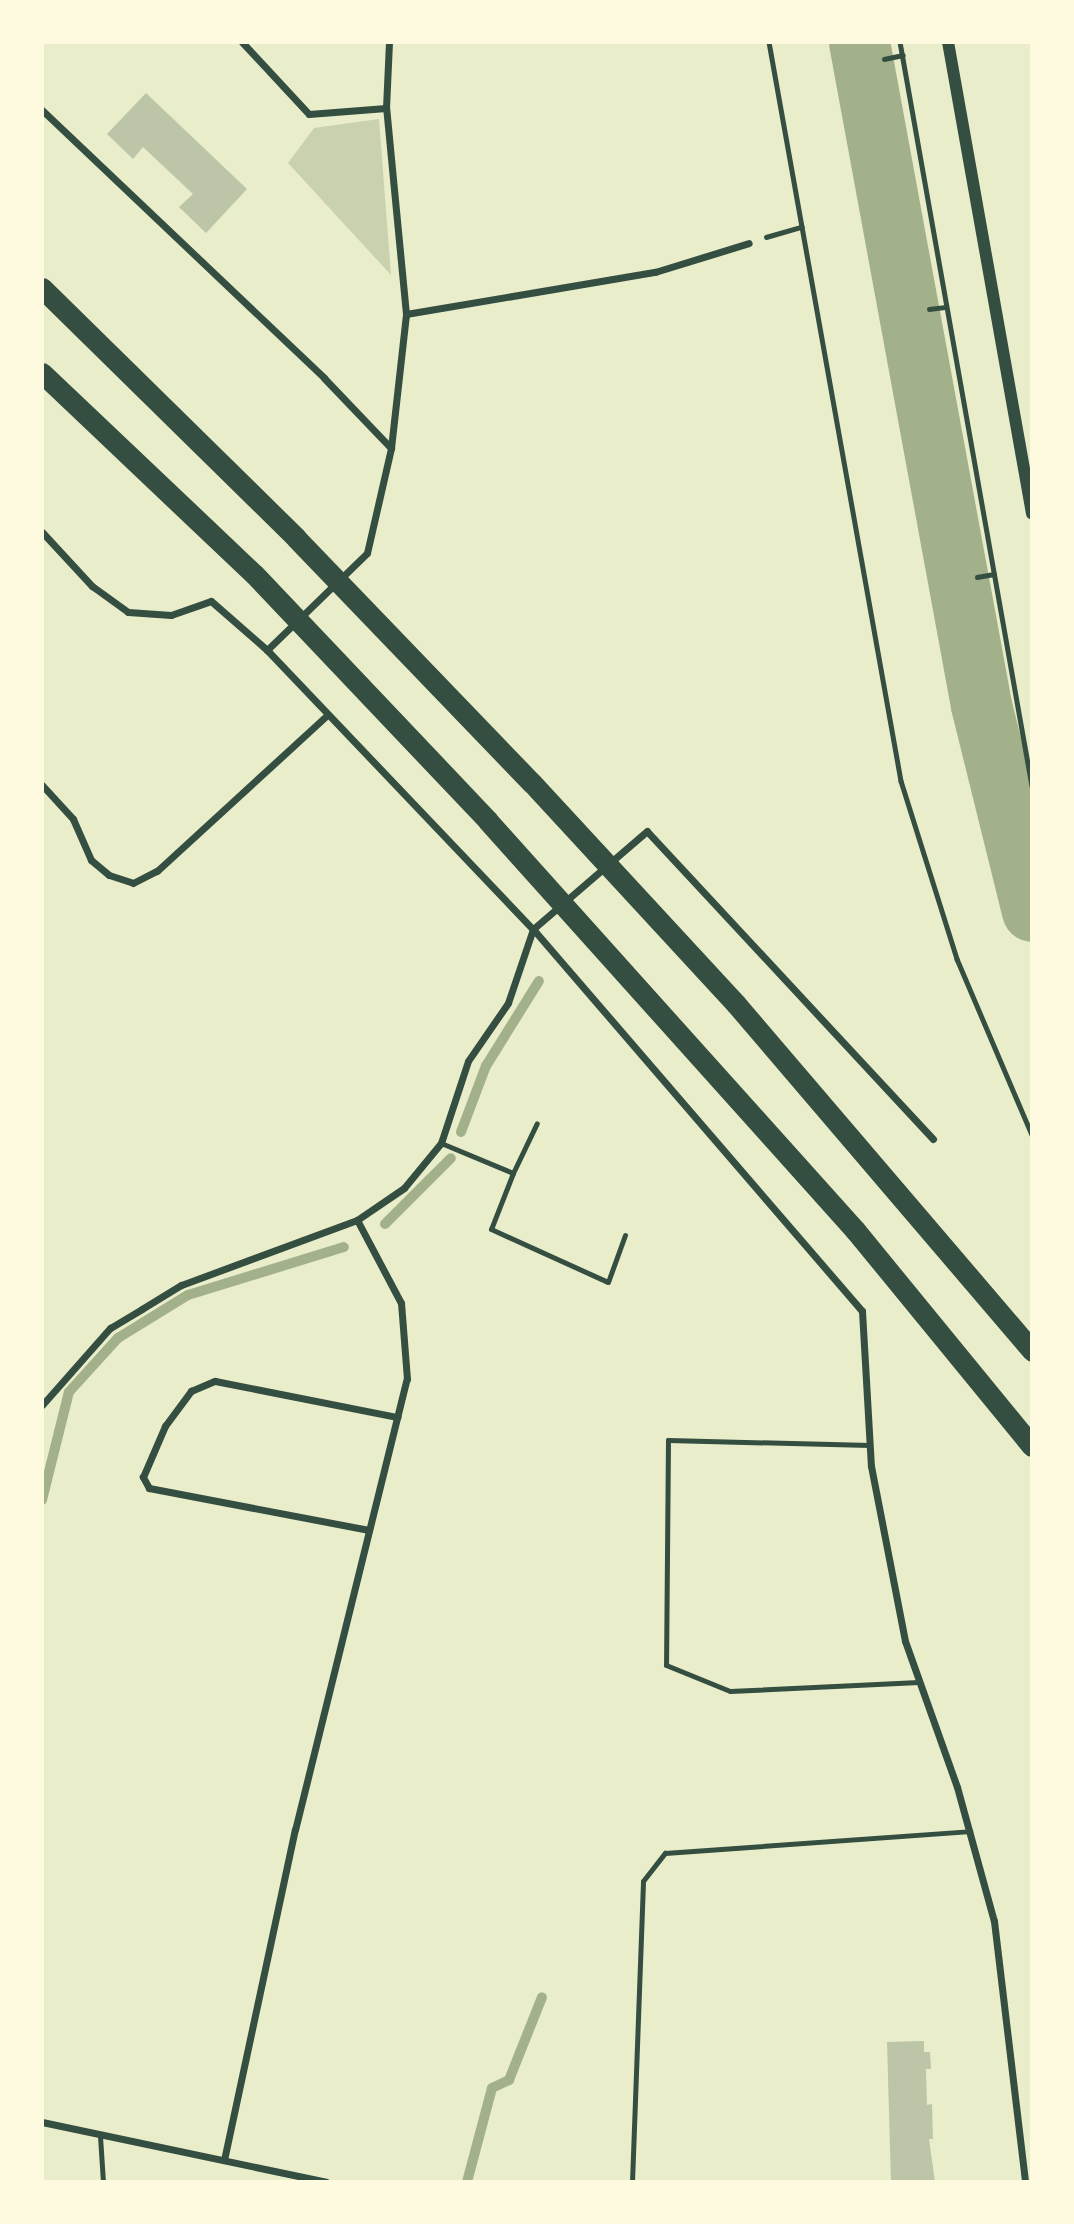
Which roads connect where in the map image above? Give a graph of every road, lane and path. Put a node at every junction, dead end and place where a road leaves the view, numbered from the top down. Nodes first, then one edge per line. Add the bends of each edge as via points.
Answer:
1 (242, 42) edge
2 (389, 42) edge
3 (769, 42) edge
4 (900, 42) edge
5 (948, 42) edge
6 (903, 55) junction
7 (884, 59) dead end
8 (386, 108) junction
9 (42, 110) edge
10 (802, 227) junction
11 (749, 243) joint
12 (42, 288) edge
13 (946, 307) junction
14 (929, 309) dead end
15 (406, 314) junction
16 (42, 373) edge
17 (391, 447) junction
18 (1032, 514) edge
19 (42, 532) edge
20 (994, 574) junction
21 (977, 576) dead end
22 (267, 650) junction
23 (326, 716) junction
24 (1030, 773) edge
25 (42, 785) edge
26 (1032, 786) edge
27 (533, 929) junction
28 (537, 1123) dead end
29 (1032, 1135) edge
30 (933, 1139) dead end
31 (441, 1143) junction
32 (513, 1173) junction
33 (357, 1220) junction
34 (625, 1235) dead end
35 (1032, 1351) edge
36 (42, 1405) edge
37 (397, 1417) junction
38 (870, 1445) junction
39 (1032, 1446) edge
40 (369, 1530) junction
41 (919, 1682) junction
42 (970, 1831) junction
43 (42, 2122) edge
44 (100, 2136) junction
45 (224, 2160) junction
46 (103, 2182) edge
47 (326, 2182) edge
48 (632, 2182) edge
49 (1026, 2182) edge

1 - 8 street via 309,114
2 - 8 street
3 - 10 path
4 - 6 path
5 - 18 street
6 - 7 path
6 - 13 path
8 - 15 street
9 - 17 street via 324,377
10 - 11 path
10 - 29 path via 901,781 957,959
11 - 15 street via 655,272
12 - 35 highway via 296,538 532,783 736,1004
13 - 14 path
13 - 20 path
15 - 17 street
16 - 39 highway via 254,574 488,821 855,1230
17 - 22 street via 367,553
19 - 22 street via 92,586 128,612 172,615 212,601
20 - 21 path
20 - 24 path
22 - 23 street
23 - 25 street via 158,871 133,883 109,875 91,860 73,819
23 - 27 street
24 - 26 path
27 - 30 street via 647,831
27 - 31 street via 508,1003 468,1061
27 - 38 street via 862,1311
28 - 32 lane
31 - 32 lane
31 - 33 street via 404,1188
32 - 34 lane via 492,1229 608,1282
33 - 36 street via 181,1285 110,1328
33 - 37 street via 401,1303 407,1379
37 - 40 street
37 - 40 street via 215,1381 191,1391 166,1426 143,1477 149,1488
38 - 41 street via 905,1641
38 - 41 lane via 668,1440 666,1665 730,1691
40 - 45 street via 295,1830
41 - 42 street
42 - 48 lane via 665,1853 643,1881
42 - 49 street via 994,1921
43 - 44 street
44 - 45 street
44 - 46 lane
45 - 47 street

